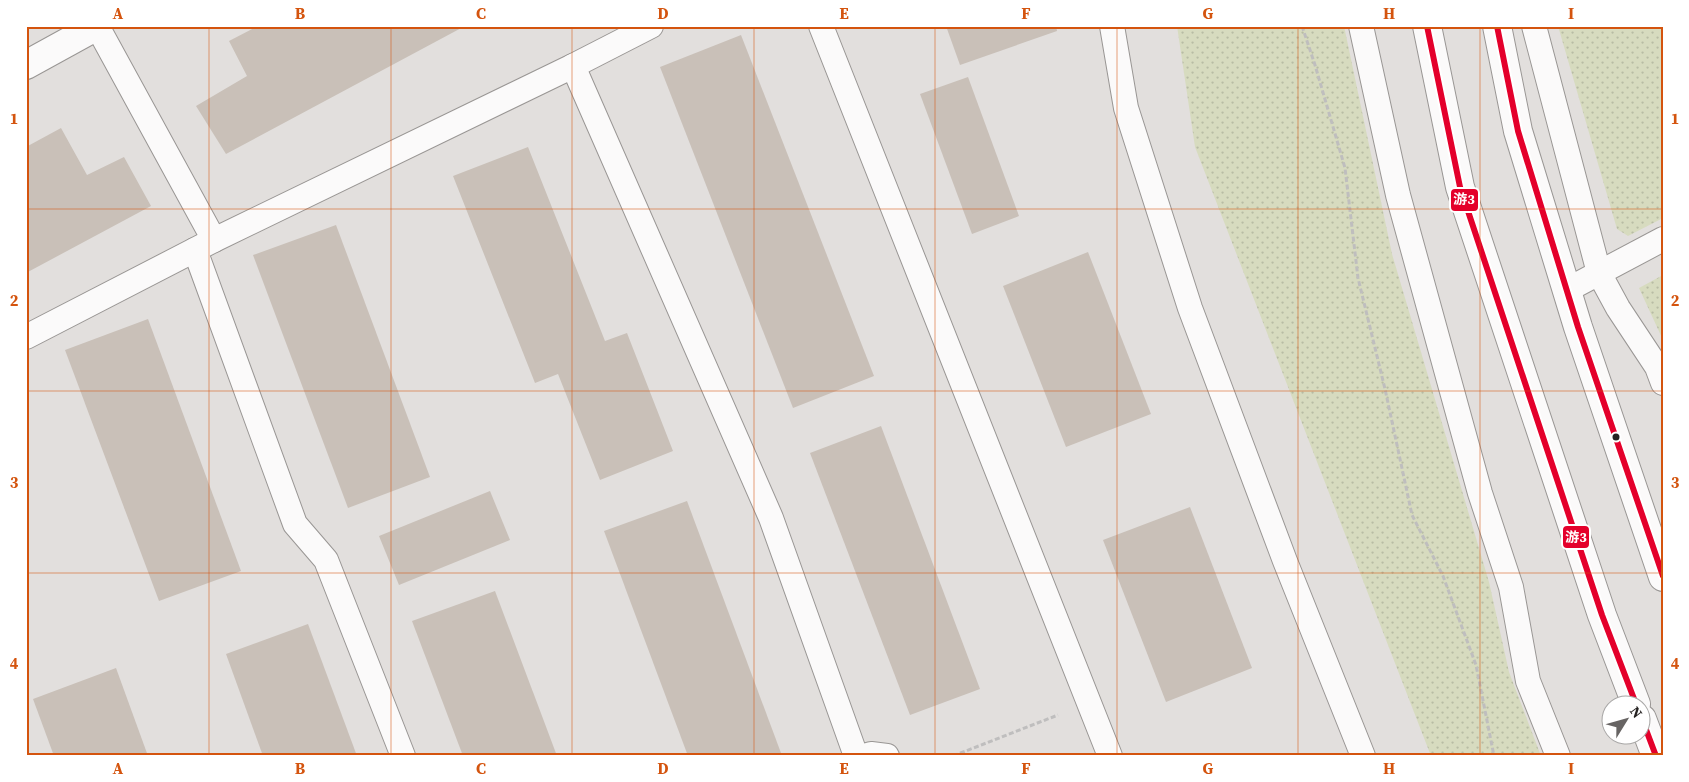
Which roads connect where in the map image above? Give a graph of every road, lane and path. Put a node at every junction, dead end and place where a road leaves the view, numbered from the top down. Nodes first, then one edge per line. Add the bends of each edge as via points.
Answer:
1 (97, 26) edge
2 (651, 26) edge
3 (821, 26) edge
4 (1112, 26) edge
5 (1302, 26) edge
6 (1361, 26) edge
7 (1427, 26) edge
8 (1497, 26) edge
9 (1534, 26) edge
10 (26, 65) edge
11 (573, 66) junction
12 (1663, 239) edge
13 (204, 245) junction
14 (1599, 273) junction
15 (1567, 290) junction
16 (26, 337) edge
17 (1663, 384) edge
18 (1663, 577) edge
19 (1632, 694) edge
20 (1089, 703) junction
21 (1651, 744) edge
22 (402, 756) edge
23 (856, 756) edge
24 (864, 756) edge
25 (887, 756) edge
26 (954, 756) edge
27 (1110, 756) edge
28 (1362, 756) edge
29 (1494, 756) edge
30 (1558, 756) edge
31 (1656, 756) edge

1 - 10 main road
1 - 13 lane
2 - 11 lane
3 - 20 lane
4 - 28 lane via 1126,108 1190,308
5 - 29 path via 1345,168 1358,278 1412,515 1443,576 1476,665
6 - 30 lane via 1398,195 1480,494 1511,587 1528,681
7 - 19 main road via 1460,187 1602,615
8 - 15 main road via 1518,131
9 - 14 lane
11 - 13 lane
11 - 23 lane via 771,518
12 - 14 lane
13 - 16 lane
13 - 22 lane via 295,524 326,560
14 - 15 lane
14 - 17 lane via 1657,367
15 - 18 main road
20 - 26 path
20 - 27 lane
21 - 31 main road
24 - 25 lane

